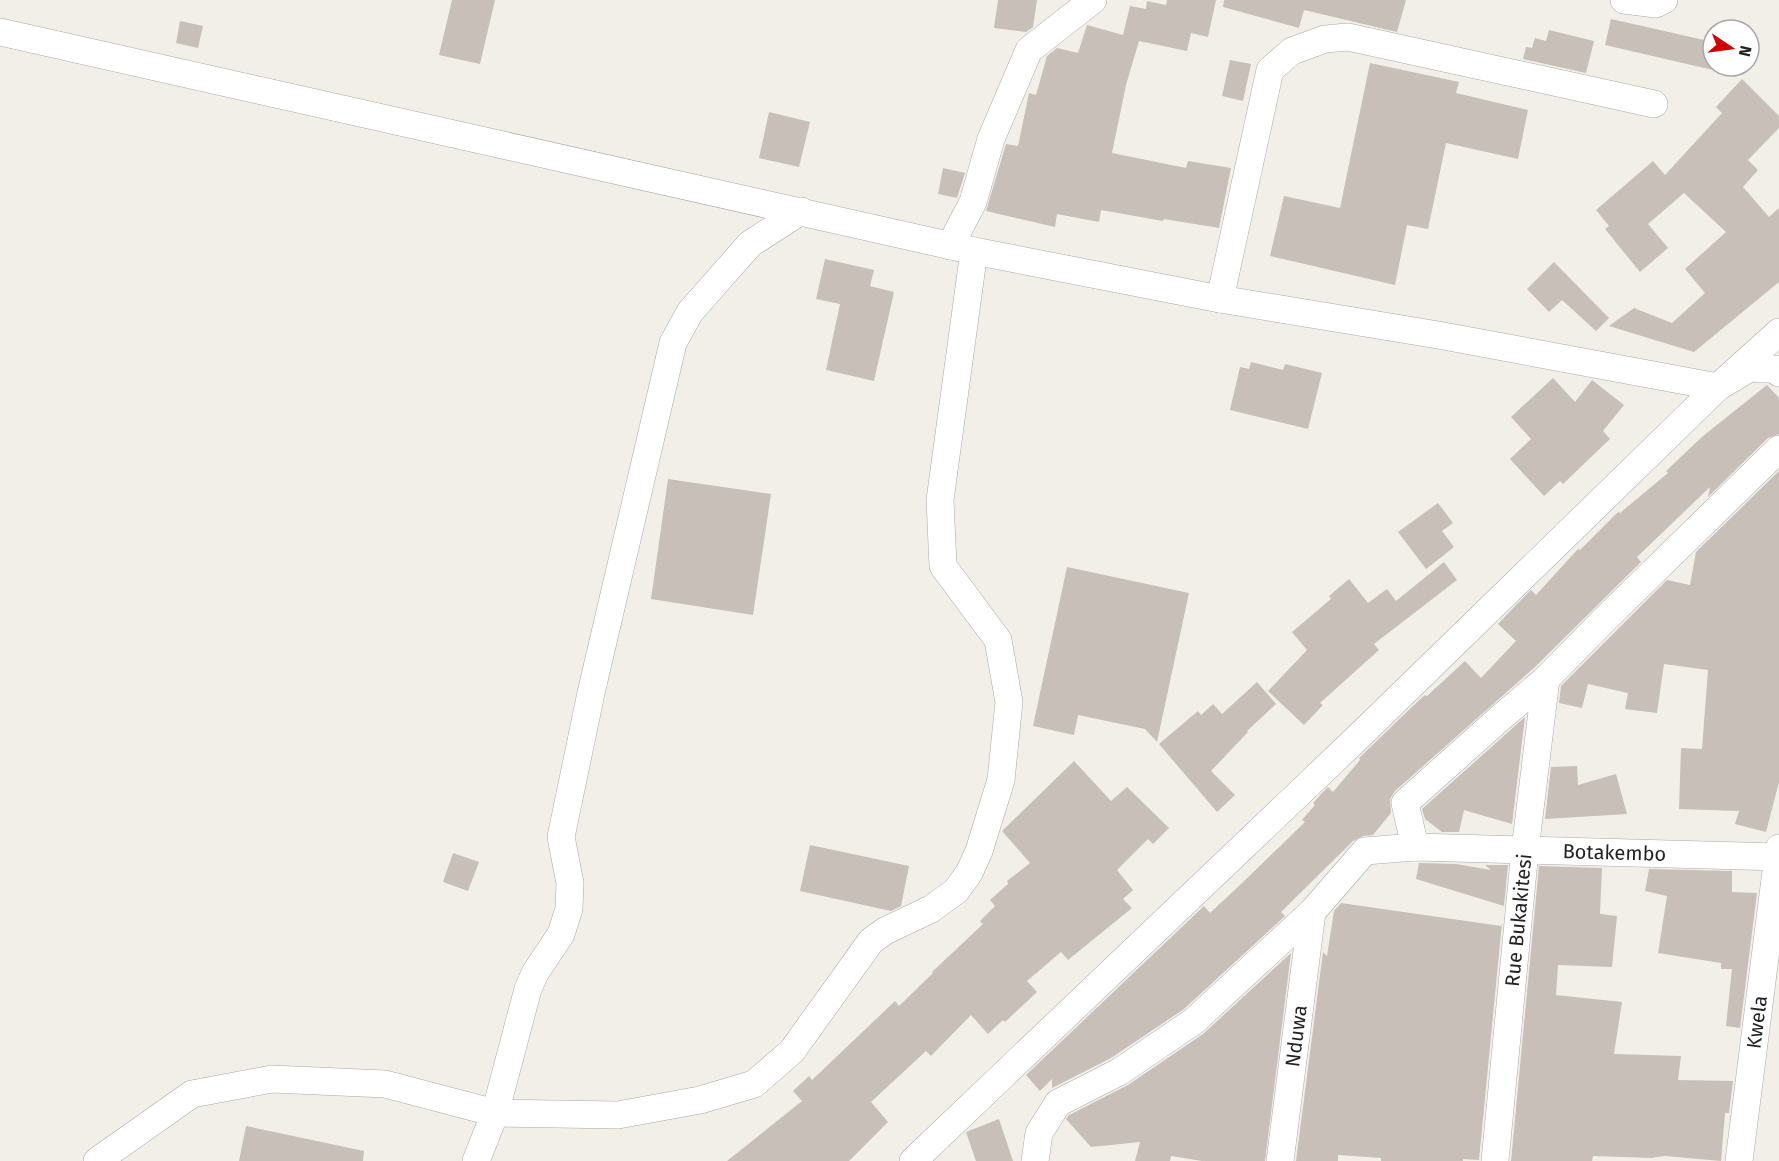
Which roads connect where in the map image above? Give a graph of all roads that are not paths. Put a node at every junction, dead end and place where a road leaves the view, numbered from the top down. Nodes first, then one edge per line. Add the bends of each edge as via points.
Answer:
1 (1093, 0) edge
2 (1624, 0) edge
3 (1664, 0) edge
4 (0, 32) edge
5 (1654, 104) dead end
6 (801, 211) junction
7 (962, 248) junction
8 (1220, 298) junction
9 (1779, 332) edge
10 (1779, 373) edge
11 (1718, 387) junction
12 (1779, 449) edge
13 (1546, 680) junction
14 (1415, 847) junction
15 (1525, 850) junction
16 (1779, 854) edge
17 (1312, 912) junction
18 (495, 1113) junction
19 (97, 1161) edge
20 (476, 1161) edge
21 (913, 1161) edge
22 (1035, 1161) edge
23 (1280, 1161) edge
24 (1495, 1161) edge
25 (1739, 1161) edge

1 - 7 street via 1029,50 991,139
2 - 3 street via 1656,4
4 - 6 street
5 - 8 street via 1348,37 1325,39 1292,51 1270,70
6 - 7 street
6 - 18 street via 750,244 690,312 673,343 561,837 570,883 569,909 561,934 528,989
7 - 8 street
7 - 18 street via 940,500 943,566 998,640 1009,702 1001,780 969,873 956,891 931,909 871,941 792,1051 754,1084 700,1100 618,1115
8 - 11 street
9 - 11 street
10 - 11 street via 1755,365
11 - 21 street
12 - 13 street
13 - 14 street via 1405,803
13 - 15 street, Rue Bukakitesi
14 - 15 street, Botakembo
14 - 17 street, Botakembo via 1365,850
15 - 16 street, Botakembo
15 - 24 street, Rue Bukakitesi
16 - 25 street, Kwela
17 - 22 street, Botakembo via 1194,1021 1119,1072 1058,1103 1039,1133
17 - 23 street, Nduwa
18 - 19 street via 385,1084 272,1079 192,1094
18 - 20 street

